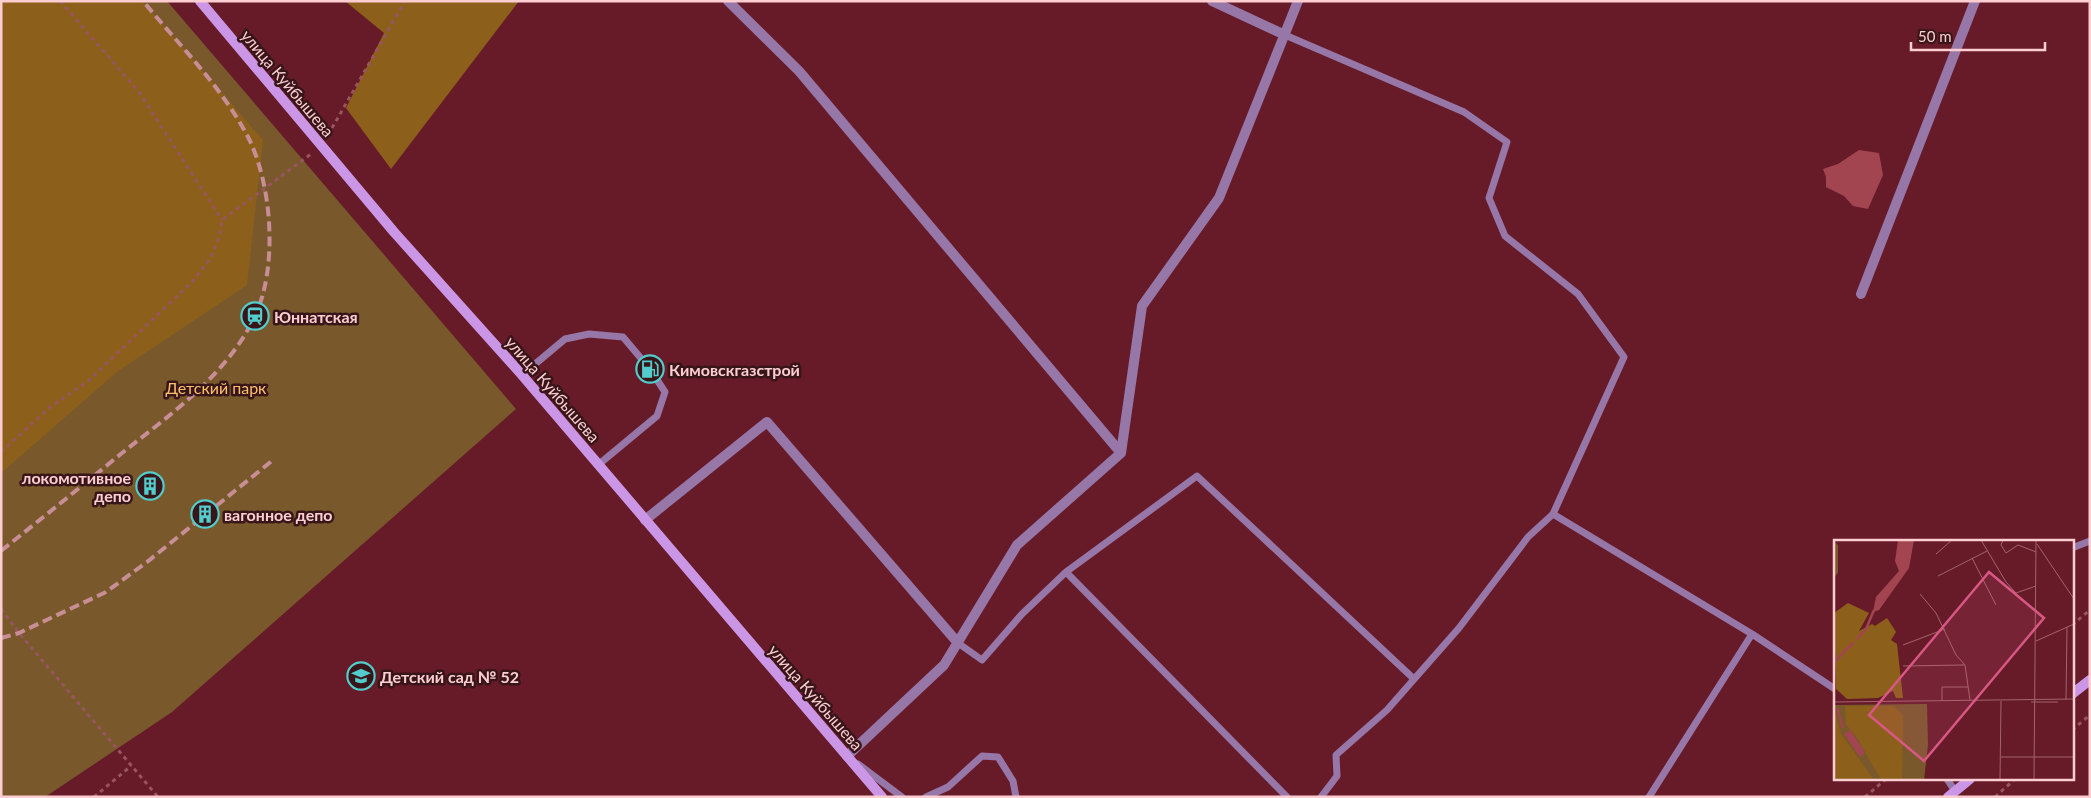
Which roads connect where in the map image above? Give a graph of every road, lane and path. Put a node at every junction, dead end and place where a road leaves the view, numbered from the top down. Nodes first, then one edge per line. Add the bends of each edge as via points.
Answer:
1 (60, 1) edge
2 (200, 1) edge
3 (404, 1) edge
4 (728, 1) edge
5 (1212, 1) edge
6 (1298, 1) edge
7 (1974, 1) edge
8 (1285, 34) junction
9 (322, 146) junction
10 (222, 220) junction
11 (1861, 294) dead end
12 (522, 375) junction
13 (1, 452) edge
14 (1121, 453) junction
15 (598, 465) junction
16 (1553, 514) junction
17 (645, 520) junction
18 (2090, 541) edge
19 (2074, 547) edge
20 (1066, 572) junction
21 (1, 609) edge
22 (2090, 610) edge
23 (2074, 623) edge
24 (1752, 634) junction
25 (958, 642) junction
26 (1414, 679) junction
27 (2090, 680) edge
28 (1834, 688) edge
29 (2074, 692) edge
30 (2090, 715) edge
31 (2074, 728) edge
32 (847, 756) junction
33 (131, 766) junction
34 (1885, 780) edge
35 (1947, 780) edge
36 (1969, 780) edge
37 (2014, 780) edge
38 (943, 790) junction
39 (1952, 794) edge
40 (94, 797) edge
41 (158, 797) edge
42 (882, 797) edge
43 (902, 797) edge
44 (926, 797) edge
45 (949, 797) edge
46 (1016, 797) edge
47 (1288, 797) edge
48 (1322, 797) edge
49 (1649, 797) edge
50 (1865, 797) edge
51 (1995, 797) edge

1 - 10 path via 139,92
2 - 9 main road, улица Куйбышева
3 - 9 path
4 - 14 street via 799,71
5 - 8 street
6 - 8 street
7 - 11 street
8 - 14 street via 1219,198 1142,306
8 - 16 lane via 1464,112 1507,142 1489,198 1505,236 1578,294 1624,357
9 - 10 path
9 - 12 main road, улица Куйбышева
10 - 13 path via 220,238 211,257 192,281 88,381 49,408
12 - 15 main road, улица Куйбышева
12 - 15 lane via 565,339 589,334 623,337 665,392 657,416
14 - 25 street via 1017,545
15 - 17 main road, улица Куйбышева
16 - 24 lane
16 - 26 lane via 1528,537 1459,628
17 - 25 street via 767,422
17 - 32 main road, улица Куйбышева
18 - 19 lane
20 - 25 lane via 1022,614 982,660
20 - 26 lane via 1197,476
20 - 47 lane
21 - 33 path
22 - 23 path
24 - 28 lane
24 - 49 lane
25 - 32 street via 944,665
26 - 48 lane via 1387,710 1336,755 1337,776
27 - 29 main road
30 - 31 path
32 - 42 main road, улица Куйбышева
32 - 43 lane
33 - 40 path
33 - 41 path
34 - 50 path
35 - 39 lane
36 - 39 main road
37 - 51 path
38 - 44 lane
38 - 45 lane
38 - 46 lane via 982,756 998,757 1013,781

